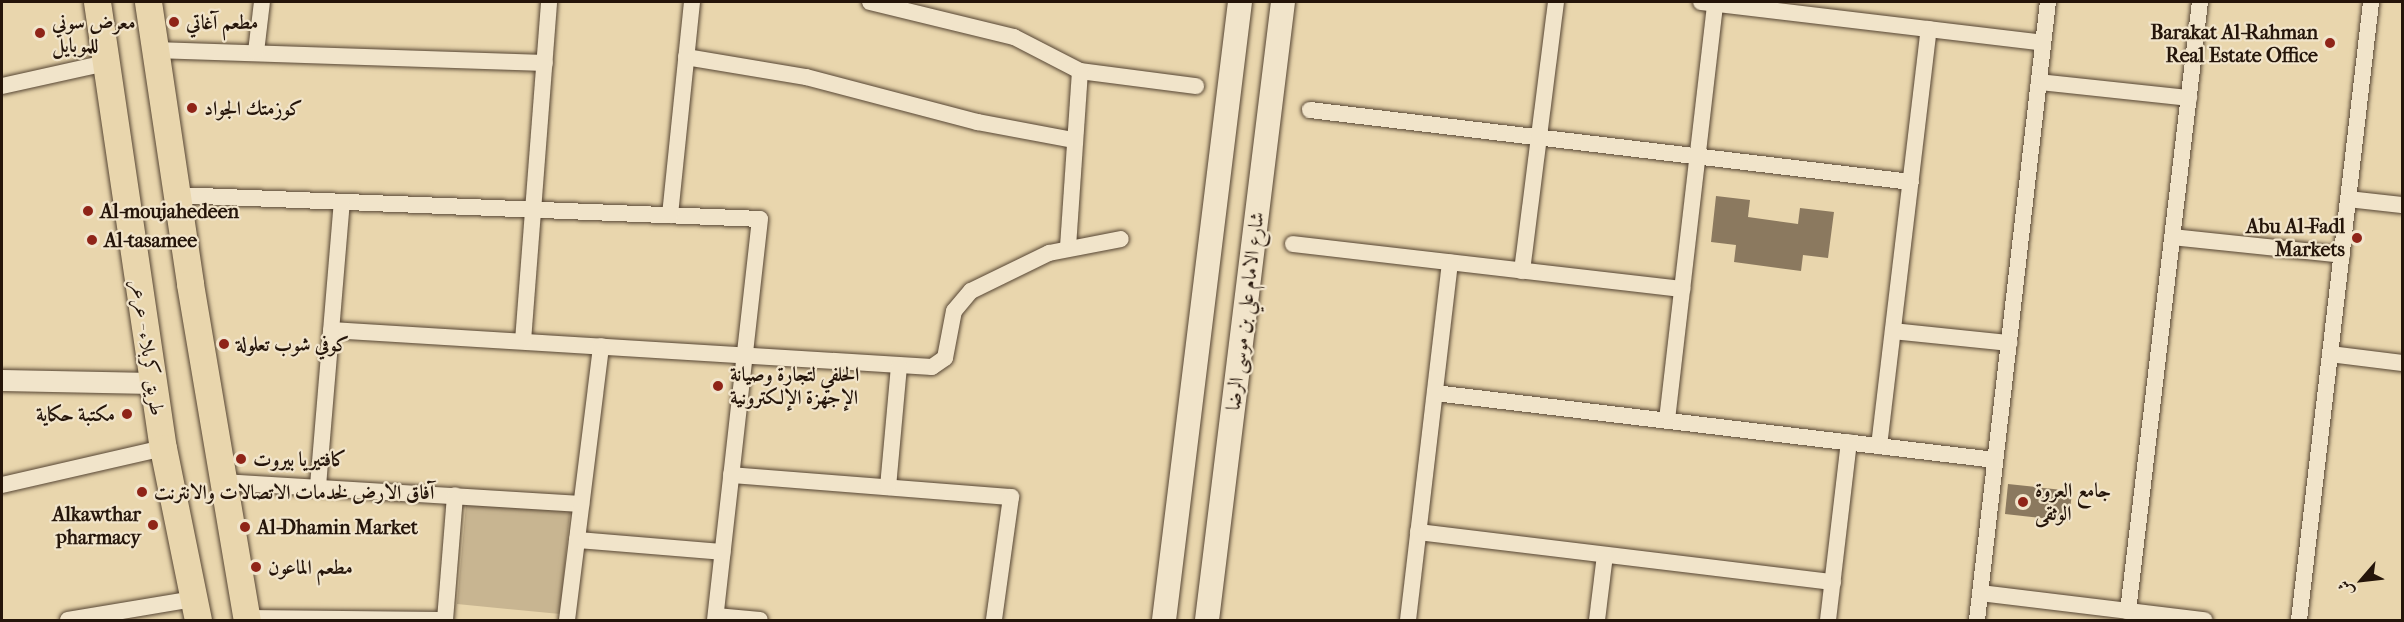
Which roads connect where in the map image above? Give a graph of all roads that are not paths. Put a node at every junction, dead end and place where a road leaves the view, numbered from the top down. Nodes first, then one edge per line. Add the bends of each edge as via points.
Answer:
1 (97, 2) edge
2 (148, 2) edge
3 (262, 2) edge
4 (549, 2) edge
5 (692, 2) edge
6 (870, 2) edge
7 (1240, 2) edge
8 (1283, 2) edge
9 (1556, 2) edge
10 (1708, 2) edge
11 (2048, 2) edge
12 (2200, 2) edge
13 (2372, 2) edge
14 (1929, 29) junction
15 (2043, 43) junction
16 (155, 50) junction
17 (255, 52) junction
18 (686, 57) junction
19 (106, 63) junction
20 (545, 63) junction
21 (1080, 71) junction
22 (2039, 82) junction
23 (2, 86) edge
24 (1196, 86) dead end
25 (2189, 98) junction
26 (1310, 110) dead end
27 (1539, 137) junction
28 (1073, 140) junction
29 (1698, 156) junction
30 (1911, 182) junction
31 (176, 195) junction
32 (2348, 199) junction
33 (342, 203) junction
34 (2403, 206) edge
35 (536, 208) junction
36 (670, 216) junction
37 (2172, 237) junction
38 (1121, 238) dead end
39 (1293, 244) dead end
40 (1068, 247) junction
41 (2342, 255) junction
42 (1450, 262) junction
43 (1522, 271) junction
44 (1682, 290) junction
45 (331, 330) junction
46 (1893, 331) junction
47 (523, 341) junction
48 (2009, 344) junction
49 (601, 346) junction
50 (2330, 354) junction
51 (745, 358) junction
52 (2403, 363) edge
53 (899, 366) junction
54 (2, 380) edge
55 (152, 383) junction
56 (1435, 393) junction
57 (1667, 420) junction
58 (1849, 442) junction
59 (1879, 446) junction
60 (163, 448) junction
61 (1995, 460) junction
62 (731, 475) junction
63 (222, 482) junction
64 (2, 485) edge
65 (318, 486) junction
66 (888, 488) junction
67 (455, 495) junction
68 (581, 504) junction
69 (1418, 532) junction
70 (577, 540) junction
71 (723, 552) junction
72 (1605, 555) junction
73 (1833, 582) junction
74 (1980, 593) junction
75 (196, 610) edge
76 (2128, 611) junction
77 (715, 618) edge
78 (247, 619) edge
79 (68, 621) edge
80 (440, 621) edge
81 (445, 621) edge
82 (567, 621) edge
83 (760, 621) edge
84 (994, 621) edge
85 (1164, 621) edge
86 (1207, 621) edge
87 (1408, 621) edge
88 (1597, 621) edge
89 (1828, 621) edge
90 (1977, 621) edge
91 (2204, 621) edge
92 (2299, 621) edge

1 - 19 main road, طريق كربلاء - عرعر
2 - 16 main road
3 - 17 street
4 - 20 street
5 - 18 street
6 - 21 street via 1014,37
7 - 85 main road
8 - 86 main road, شارع الامام علي بن موسى الرضا
9 - 27 street
10 - 14 street
10 - 29 street
11 - 15 street
12 - 25 street
13 - 32 street
14 - 15 street
14 - 30 street
15 - 22 street
16 - 17 street
16 - 31 main road
17 - 20 street
18 - 28 street via 806,77 978,122
18 - 36 street
19 - 23 street
19 - 55 main road, طريق كربلاء - عرعر
20 - 35 street
21 - 24 street
21 - 28 street
22 - 25 street
22 - 48 street
25 - 37 street
26 - 27 street
27 - 29 street
27 - 43 street
28 - 40 street
29 - 30 street
29 - 44 street
30 - 46 street
31 - 33 street
31 - 63 main road
32 - 34 street
32 - 41 street
33 - 35 street
33 - 45 street
35 - 36 street
35 - 47 street
36 - 51 street via 760,219
37 - 41 street
37 - 76 street
38 - 40 street
39 - 42 street
40 - 53 street via 1030,260 964,296 954,311 948,352 937,365
41 - 50 street
42 - 43 street
42 - 56 street
43 - 44 street
44 - 57 street
45 - 47 street
45 - 65 street
46 - 48 street
46 - 59 street
47 - 49 street
48 - 61 street
49 - 51 street
49 - 68 street
50 - 52 street
50 - 92 street
51 - 53 street
51 - 62 street
53 - 66 street
54 - 55 street
55 - 60 main road, طريق كربلاء - عرعر
56 - 57 street
56 - 69 street
57 - 58 street
58 - 59 street
58 - 73 street
59 - 61 street
60 - 64 street
60 - 75 main road, طريق كربلاء - عرعر
61 - 74 street
62 - 66 street
62 - 71 street
63 - 65 street
63 - 78 main road
65 - 67 street
66 - 84 street via 1011,497
67 - 68 street
67 - 81 street
68 - 70 street
69 - 72 street
69 - 87 street
70 - 71 street
70 - 82 street
71 - 77 street
72 - 73 street
72 - 88 street
73 - 89 street
74 - 76 street
74 - 90 street
75 - 79 street
76 - 91 street
77 - 83 street
78 - 80 street

